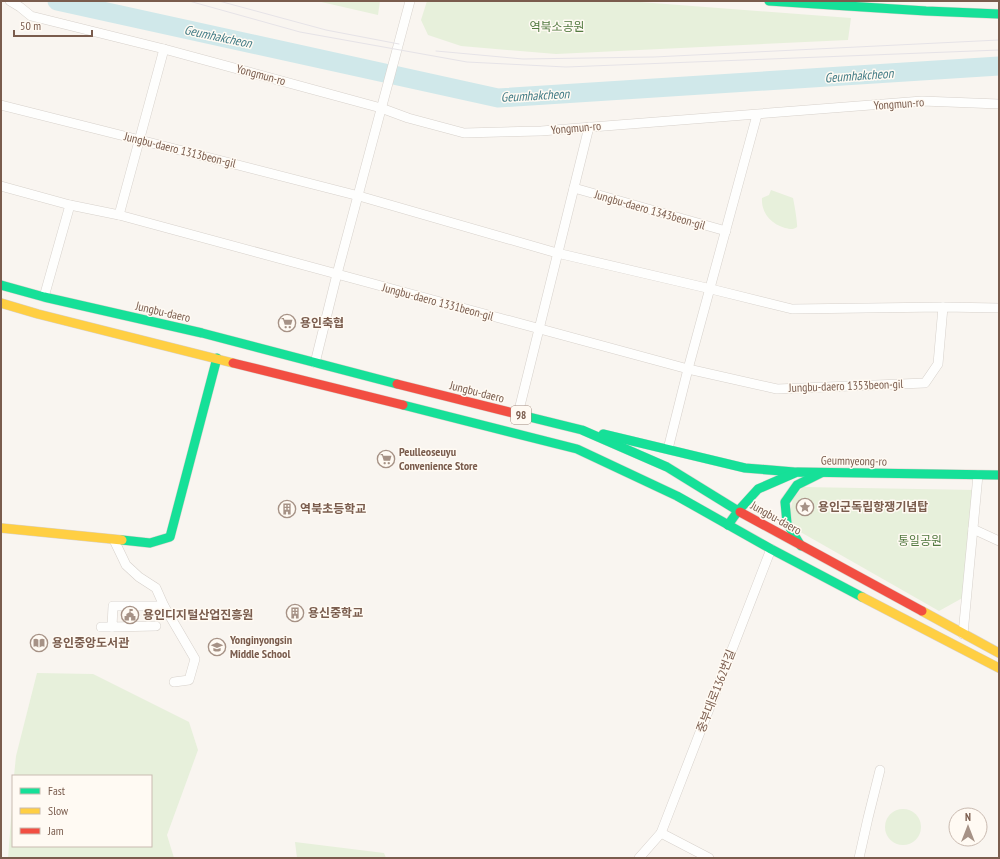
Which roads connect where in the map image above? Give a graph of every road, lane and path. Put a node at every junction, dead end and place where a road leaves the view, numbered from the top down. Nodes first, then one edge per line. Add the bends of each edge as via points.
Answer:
1 (10, 1) edge
2 (410, 1) edge
3 (770, 1) edge
4 (999, 14) edge
5 (164, 49) junction
6 (999, 104) edge
7 (1, 105) edge
8 (381, 108) junction
9 (757, 115) junction
10 (589, 127) junction
11 (140, 140) junction
12 (1, 186) edge
13 (574, 188) junction
14 (359, 196) junction
15 (70, 205) junction
16 (119, 216) junction
17 (726, 231) junction
18 (557, 252) junction
19 (337, 274) junction
20 (1, 285) edge
21 (711, 289) junction
22 (44, 297) junction
23 (1, 303) edge
24 (942, 307) junction
25 (999, 308) edge
26 (539, 329) junction
27 (216, 358) junction
28 (315, 363) junction
29 (688, 369) junction
30 (518, 414) junction
31 (582, 430) junction
32 (668, 449) junction
33 (797, 472) junction
34 (822, 472) junction
35 (978, 475) junction
36 (999, 475) edge
37 (738, 511) junction
38 (728, 525) junction
39 (1, 528) edge
40 (973, 529) junction
41 (114, 540) junction
42 (999, 542) edge
43 (800, 546) junction
44 (771, 549) junction
45 (164, 606) junction
46 (156, 626) dead end
47 (112, 627) junction
48 (101, 628) dead end
49 (962, 634) junction
50 (999, 653) edge
51 (999, 668) edge
52 (174, 682) dead end
53 (880, 770) dead end
54 (661, 833) junction
55 (639, 858) edge
56 (709, 858) edge
57 (859, 858) edge

1 - 5 street, Yongmun-ro via 31,16
2 - 8 street
3 - 4 main road
5 - 8 street, Yongmun-ro
5 - 11 street
6 - 9 street, Yongmun-ro via 922,102
7 - 11 street, Jungbu-daero 1313beon-gil
8 - 10 street, Yongmun-ro via 408,118 464,132 541,131
8 - 14 street
9 - 10 street, Yongmun-ro
9 - 17 street
10 - 13 street
11 - 14 street, Jungbu-daero 1313beon-gil
11 - 16 street
12 - 15 street
13 - 17 street, Jungbu-daero 1343beon-gil
13 - 18 street
14 - 18 street
14 - 19 street
15 - 16 street
15 - 22 street
16 - 19 street
17 - 21 street
18 - 21 street
18 - 26 street
19 - 26 street, Jungbu-daero 1331beon-gil
19 - 28 street
20 - 22 main road, Jungbu-daero / 98
21 - 24 street via 792,310
21 - 29 street
22 - 28 main road, Jungbu-daero / 98 via 202,333
23 - 27 main road, 98
24 - 25 street
24 - 29 street, Jungbu-daero 1353beon-gil via 938,364 925,383 777,389
26 - 29 street
26 - 30 street
27 - 38 main road, 98 via 577,449 677,496
27 - 41 main road via 170,537 150,543
28 - 30 main road, Jungbu-daero / 98
29 - 32 street
30 - 31 main road, Jungbu-daero / 98
31 - 32 main road
31 - 37 main road, Jungbu-daero / 98 via 667,467
32 - 33 main road via 746,468
33 - 34 main road, Geumnyeong-ro
33 - 37 main road, Geumnyeong-ro via 758,489
34 - 35 main road, Geumnyeong-ro
34 - 43 main road via 796,485 786,502 787,523
35 - 36 main road, Geumnyeong-ro
35 - 40 street
37 - 38 main road, Geumnyeong-ro
37 - 43 main road, Jungbu-daero / 98
38 - 44 main road, 98
39 - 41 main road
40 - 42 street
40 - 49 street
41 - 45 street via 126,565 156,588
43 - 49 main road, Jungbu-daero / 98
44 - 51 main road, 98
44 - 54 street, 중부대로1362번길
45 - 47 street via 113,606
45 - 52 street via 195,659 189,680
46 - 47 street
47 - 48 street
49 - 50 main road, Jungbu-daero / 98
53 - 57 street
54 - 55 street
54 - 56 street

